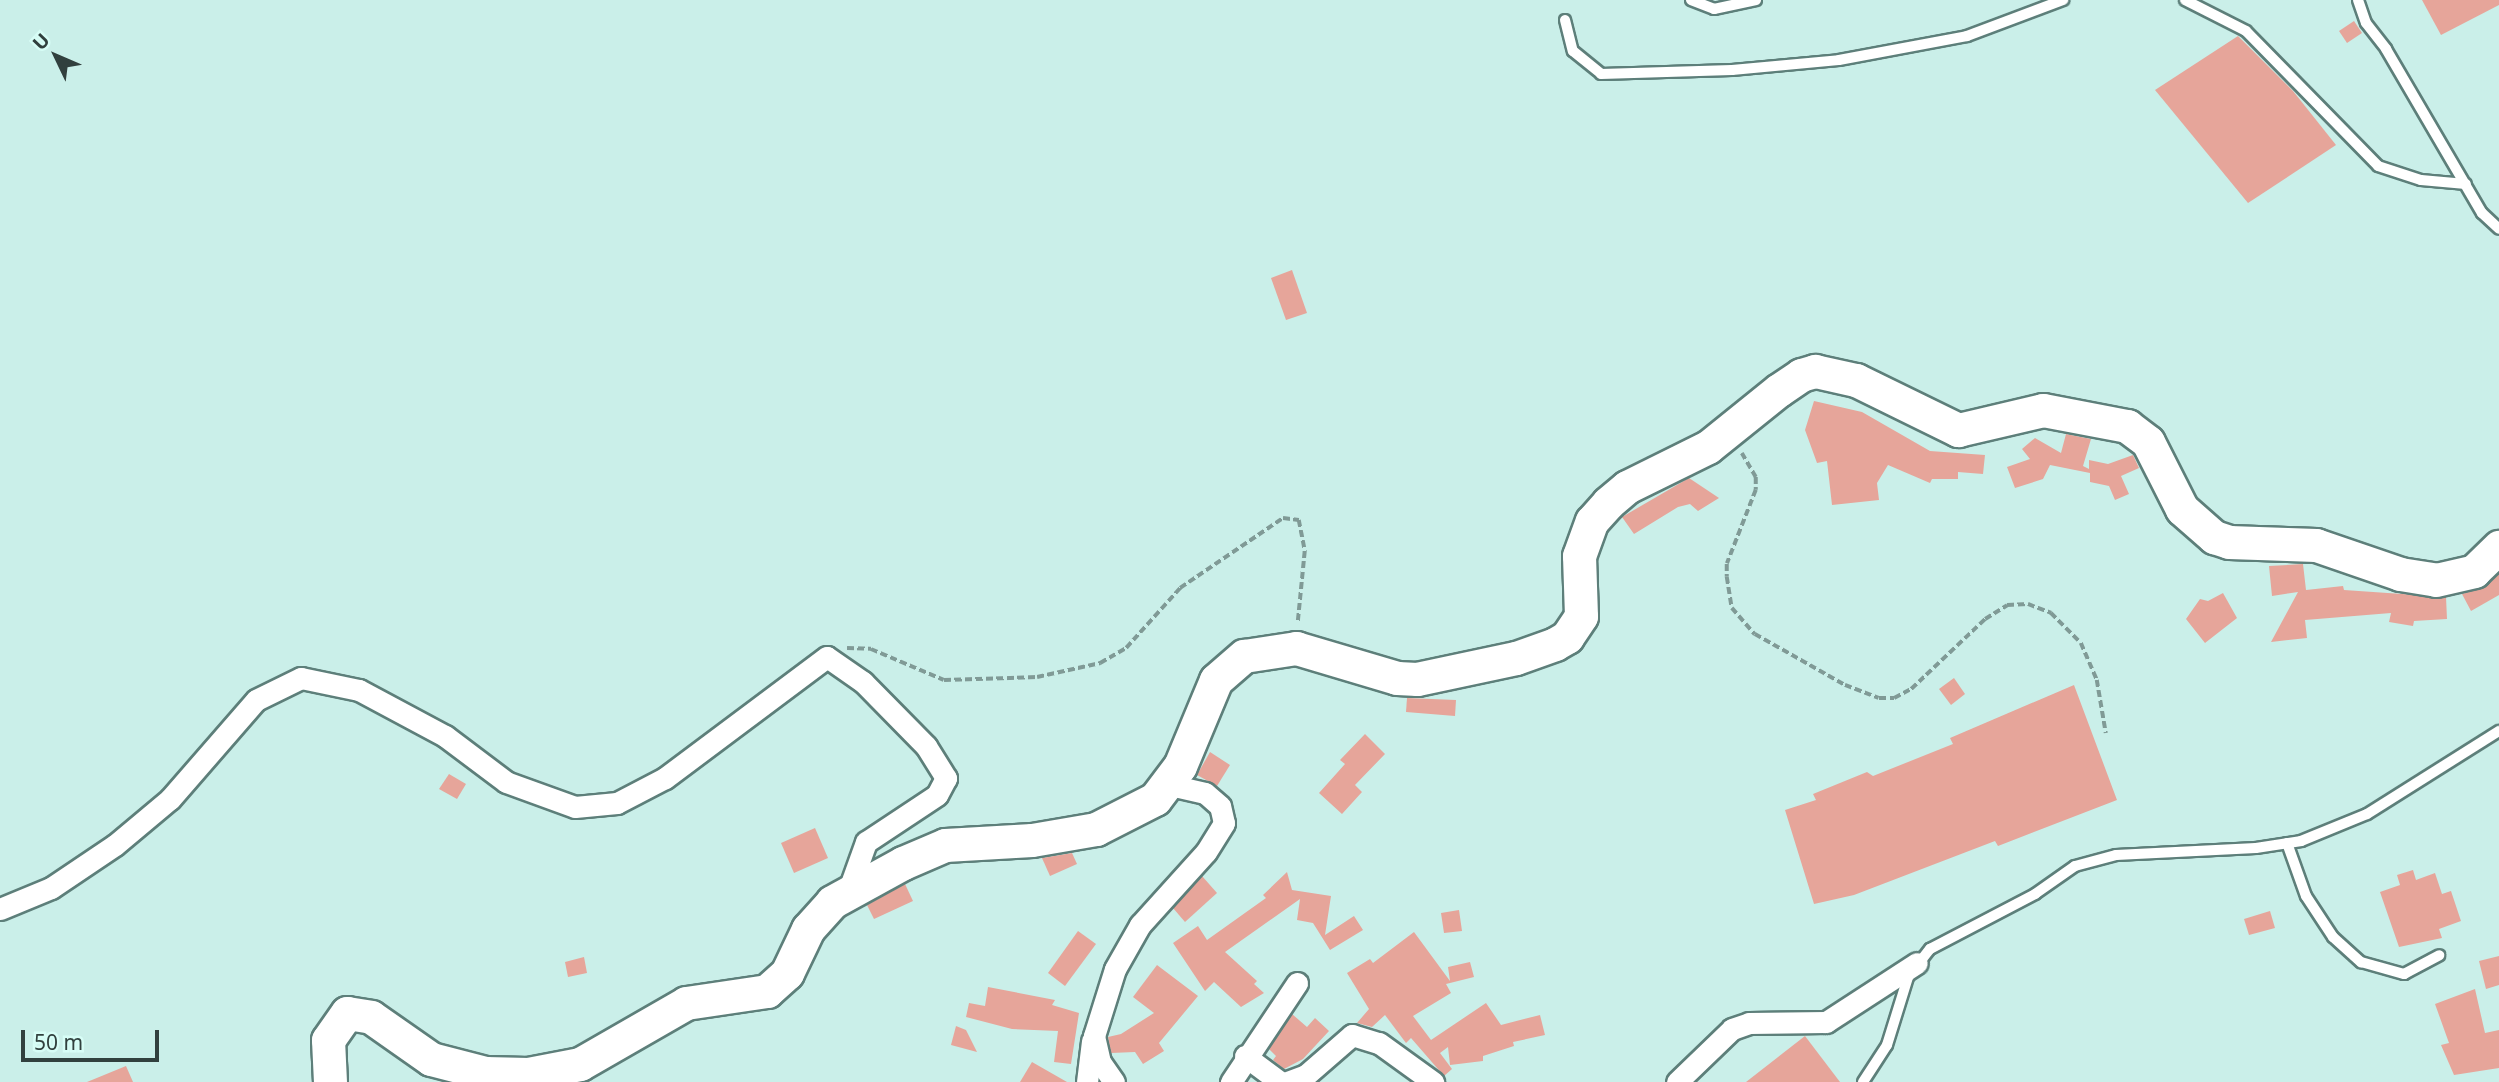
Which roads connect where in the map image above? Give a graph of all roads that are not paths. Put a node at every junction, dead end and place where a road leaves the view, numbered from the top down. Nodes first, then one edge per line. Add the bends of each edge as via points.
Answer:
1 (1691, 0) edge
2 (1756, 0) edge
3 (2063, 0) edge
4 (2185, 0) edge
5 (2358, 0) edge
6 (1565, 20) dead end
7 (2466, 184) junction
8 (2499, 229) edge
9 (2499, 547) edge
10 (2499, 731) edge
11 (1170, 785) junction
12 (2287, 843) junction
13 (848, 892) junction
14 (0, 909) edge
15 (2439, 955) dead end
16 (1917, 963) junction
17 (1297, 983) dead end
18 (1094, 1036) junction
19 (1245, 1056) junction
20 (330, 1082) edge
21 (1087, 1082) edge
22 (1114, 1082) edge
23 (1231, 1082) edge
24 (1280, 1082) edge
25 (1287, 1082) edge
26 (1433, 1082) edge
27 (1677, 1082) edge
28 (1863, 1082) edge

1 - 2 lane via 1714,9
3 - 6 lane via 1967,36 1839,60 1732,70 1601,74 1573,51
4 - 7 lane via 2246,31 2378,166 2421,180
5 - 7 lane via 2366,23
7 - 8 lane via 2482,213
9 - 11 main road via 2474,571 2436,580 2400,574 2316,545 2229,542 2214,537 2182,509 2148,442 2127,426 2043,410 1958,430 1856,380 1815,371 1779,390 1728,434 1627,487 1592,521 1579,556 1581,616 1567,637 1516,658 1417,679 1397,678 1296,648 1263,650 1234,661 1223,671
10 - 12 lane via 2367,814
11 - 13 main road via 1138,810 1096,829 1032,840 945,845
11 - 18 street via 1205,793 1220,806 1224,822 1206,852 1178,877 1140,925 1115,969
12 - 15 lane via 2306,897 2333,937 2361,962 2404,974
12 - 16 lane via 2116,855 2075,866 2035,894 1947,938
13 - 14 street via 866,842 937,795 946,778 926,746 863,682 827,657 664,778 617,803 575,807 506,782 445,736 359,690 301,678 256,700 170,799 115,845 51,888
13 - 20 main road via 818,915 779,985 748,995 686,1003 600,1055 565,1069 528,1074 470,1070 431,1059 371,1017 355,1012 338,1020 331,1030
16 - 27 street via 1826,1022 1749,1023 1732,1029
16 - 28 lane via 1901,995 1887,1045
17 - 19 street
18 - 21 street
18 - 22 street via 1100,1062
19 - 23 street
19 - 24 street
25 - 26 street via 1306,1075 1352,1035 1379,1043

